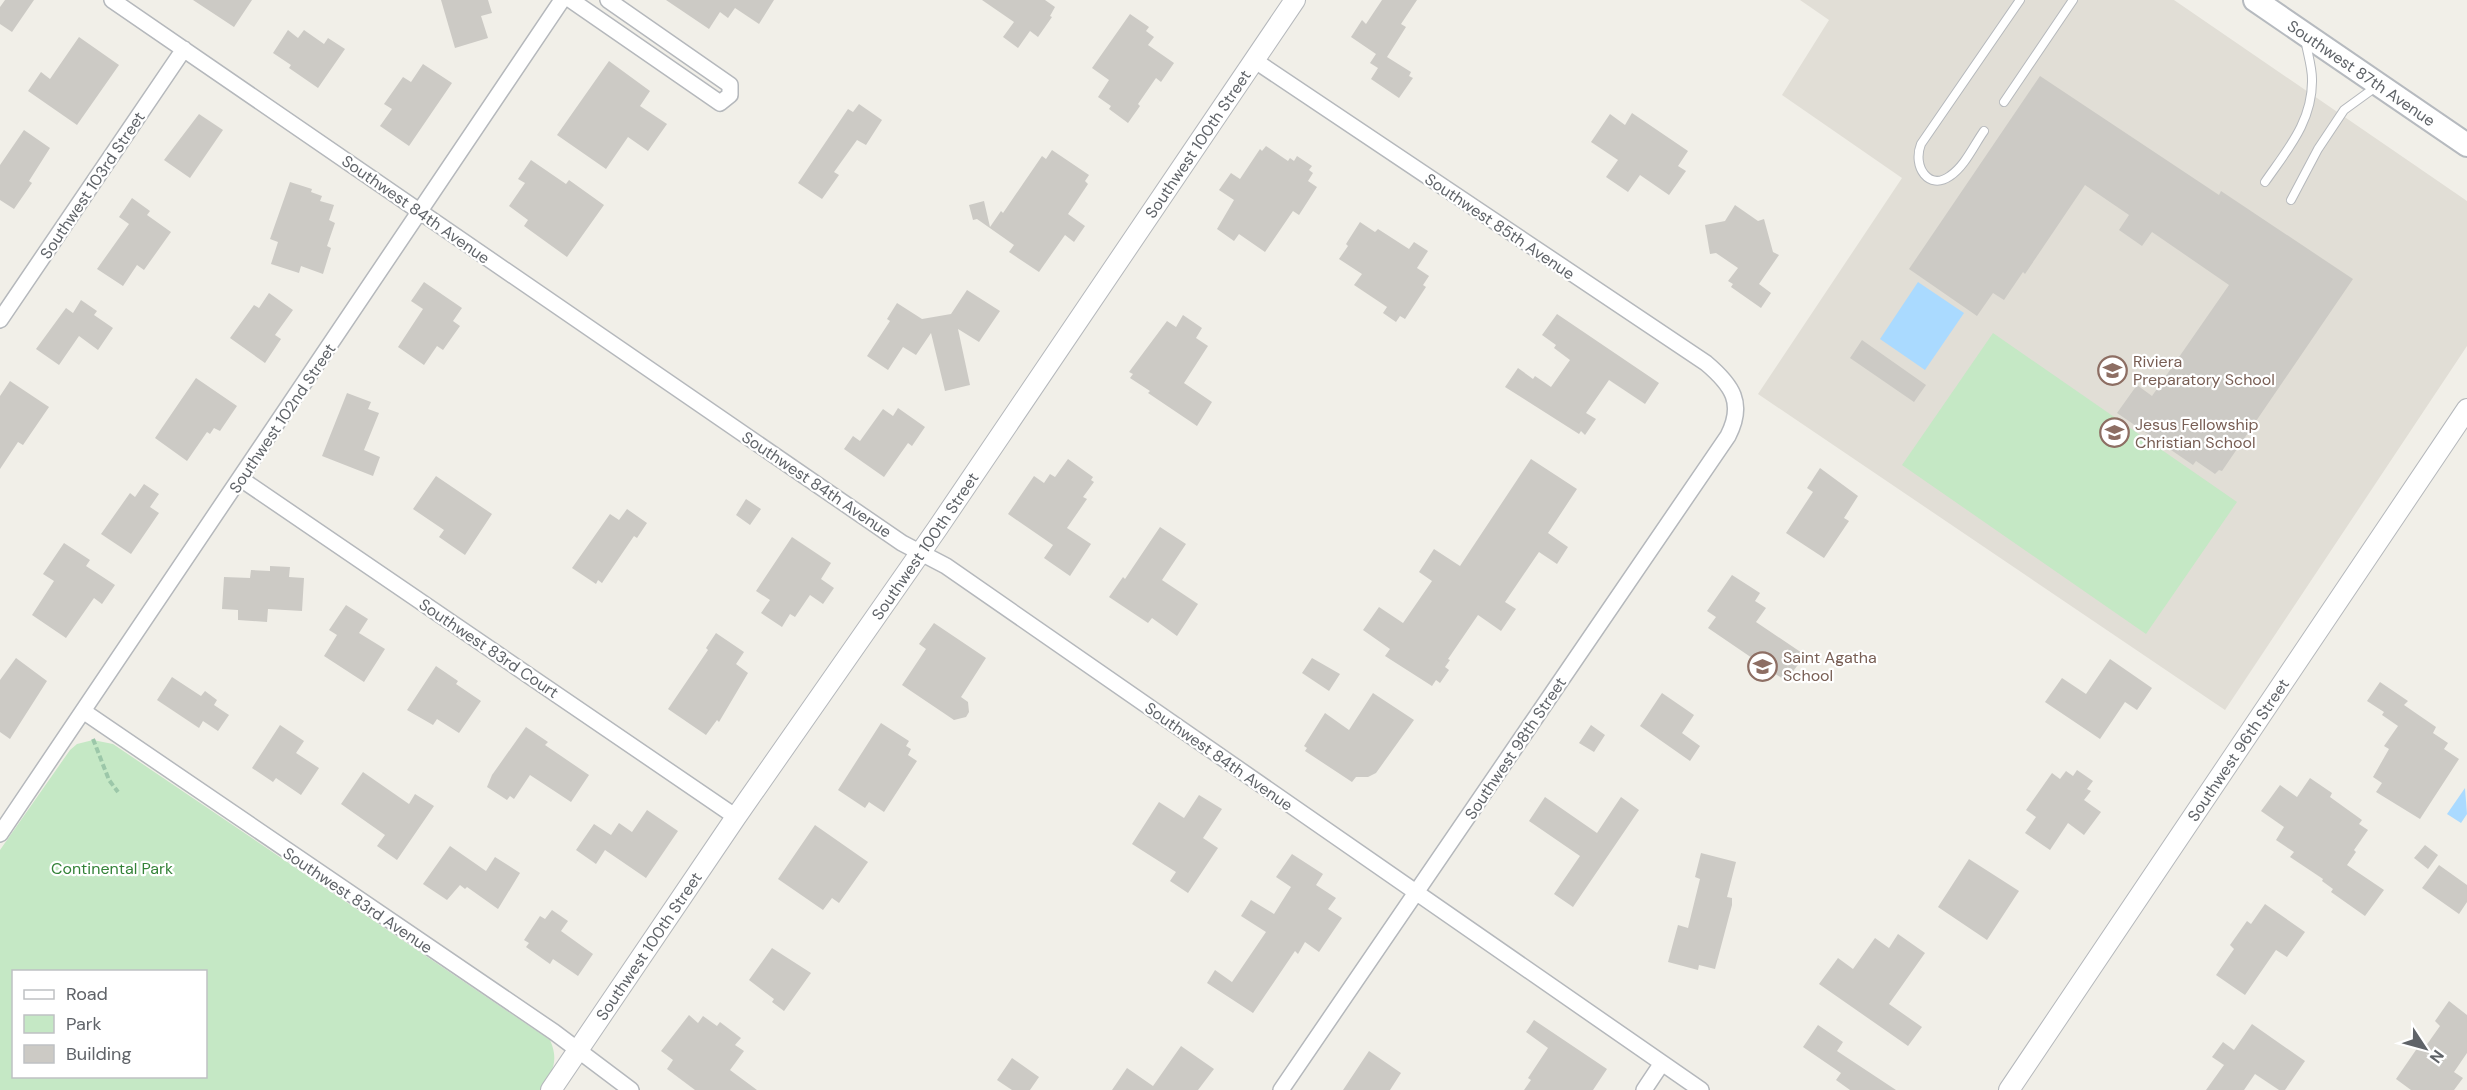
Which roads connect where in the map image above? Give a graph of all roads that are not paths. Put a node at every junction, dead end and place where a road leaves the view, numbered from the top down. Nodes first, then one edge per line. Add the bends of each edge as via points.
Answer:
1 (112, 0) edge
2 (562, 0) edge
3 (571, 0) edge
4 (608, 0) edge
5 (1295, 0) edge
6 (2020, 0) edge
7 (2073, 0) edge
8 (2255, 0) edge
9 (2304, 34) junction
10 (184, 49) junction
11 (1254, 60) junction
12 (2378, 85) junction
13 (2004, 102) dead end
14 (1984, 130) dead end
15 (2467, 145) edge
16 (2265, 182) dead end
17 (2291, 200) dead end
18 (421, 213) junction
19 (0, 320) edge
20 (1736, 401) joint
21 (2467, 409) edge
22 (241, 479) junction
23 (920, 552) junction
24 (83, 711) junction
25 (736, 818) junction
26 (0, 834) edge
27 (1415, 892) junction
28 (578, 1051) junction
29 (1662, 1063) junction
30 (551, 1090) edge
31 (631, 1090) edge
32 (1281, 1090) edge
33 (1644, 1090) edge
34 (1701, 1090) edge
35 (2009, 1090) edge

1 - 10 street, Southwest 84th Avenue
2 - 18 street, Southwest 102nd Street
3 - 4 street via 720,103 730,95 730,86 710,70
5 - 11 street, Southwest 100th Street
6 - 14 lane via 1921,144 1917,158 1921,171 1935,180 1952,175
7 - 13 lane
8 - 9 main road, Southwest 87th Avenue
9 - 12 main road, Southwest 87th Avenue
9 - 16 lane via 2312,79 2308,111 2298,135
10 - 18 street, Southwest 84th Avenue
10 - 19 street, Southwest 103rd Street
11 - 20 street, Southwest 85th Avenue via 1706,363 1724,380
11 - 23 street, Southwest 100th Street
12 - 15 main road, Southwest 87th Avenue
12 - 17 lane via 2344,110
18 - 22 street, Southwest 102nd Street
18 - 23 street, Southwest 84th Avenue
20 - 27 street, Southwest 98th Street via 1737,411 1728,436
21 - 35 street, Southwest 96th Street
22 - 24 street, Southwest 102nd Street
22 - 25 street, Southwest 83rd Court
23 - 25 street, Southwest 100th Street
23 - 27 street, Southwest 84th Avenue via 946,566
24 - 26 street, Southwest 102nd Street
24 - 28 street, Southwest 83rd Avenue
25 - 28 street, Southwest 100th Street
27 - 29 street, Southwest 84th Avenue
27 - 32 street, Southwest 98th Street
28 - 30 street, Southwest 100th Street
28 - 31 street, Southwest 83rd Avenue
29 - 33 street
29 - 34 street, Southwest 84th Avenue

